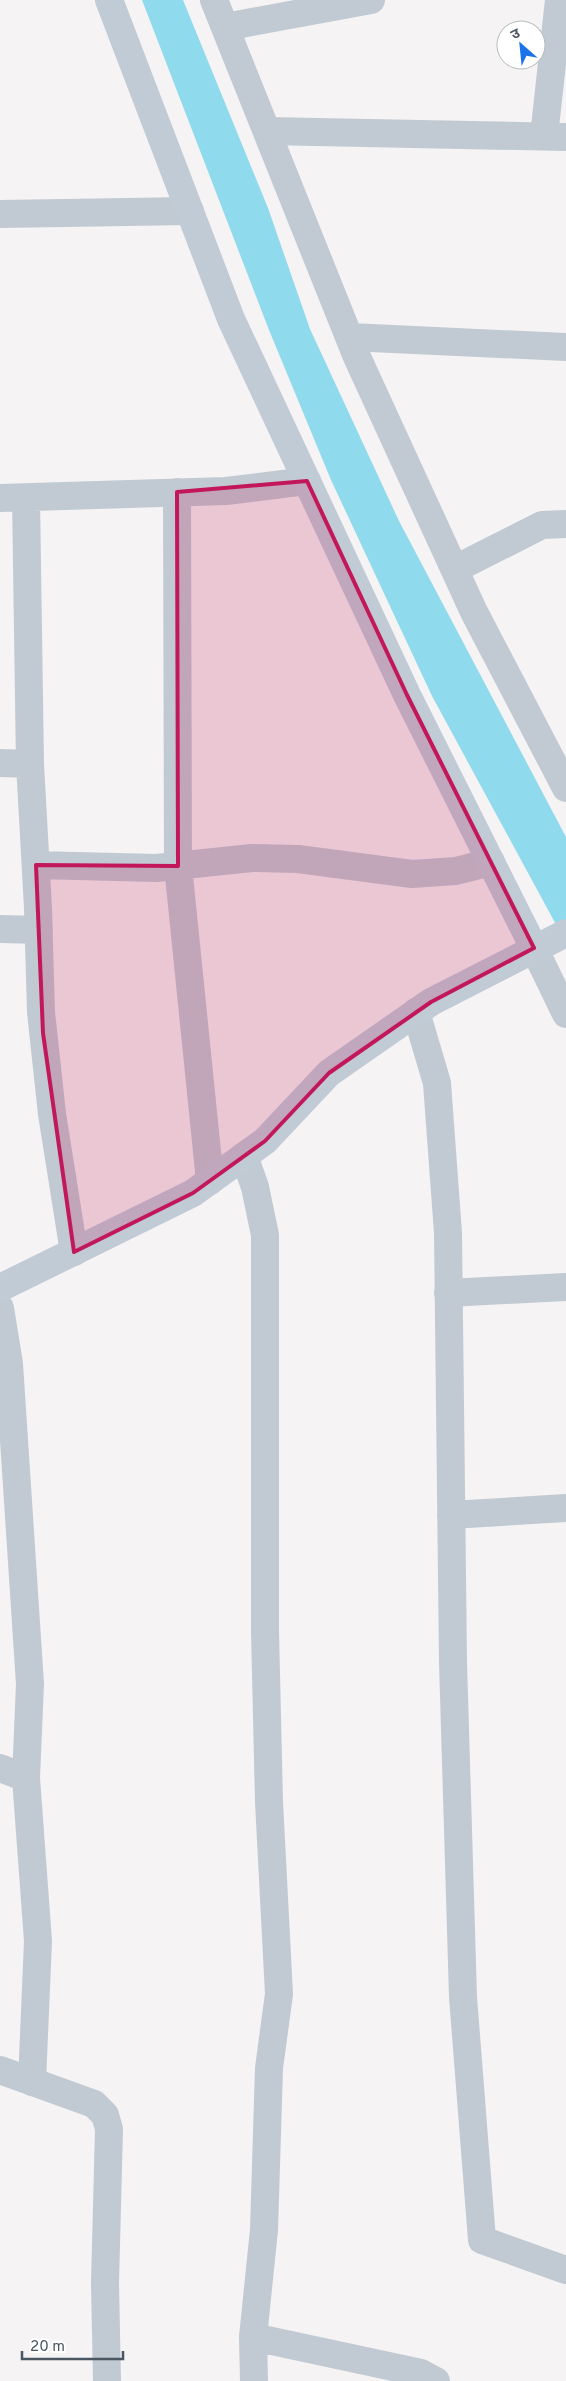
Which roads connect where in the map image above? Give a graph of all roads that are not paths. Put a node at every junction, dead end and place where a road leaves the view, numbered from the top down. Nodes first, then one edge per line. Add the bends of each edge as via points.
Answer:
1 (109, 0) edge
2 (214, 0) edge
3 (371, 0) edge
4 (559, 0) edge
5 (225, 27) junction
6 (267, 131) junction
7 (555, 136) edge
8 (190, 211) junction
9 (0, 214) edge
10 (350, 337) junction
11 (566, 347) edge
12 (307, 481) junction
13 (177, 492) junction
14 (13, 498) edge
15 (566, 524) edge
16 (455, 569) junction
17 (0, 763) edge
18 (30, 764) junction
19 (566, 788) edge
20 (491, 862) junction
21 (36, 865) junction
22 (178, 866) junction
23 (0, 929) edge
24 (39, 930) junction
25 (550, 941) edge
26 (416, 1012) junction
27 (566, 1014) edge
28 (244, 1156) junction
29 (210, 1181) junction
30 (74, 1252) junction
31 (566, 1287) edge
32 (0, 1288) edge
33 (448, 1293) junction
34 (0, 1308) edge
35 (566, 1508) edge
36 (451, 1514) junction
37 (0, 1768) edge
38 (26, 1778) junction
39 (0, 2070) edge
40 (32, 2082) junction
41 (566, 2270) edge
42 (253, 2337) junction
43 (107, 2381) edge
44 (254, 2381) edge
45 (436, 2381) edge

1 - 8 street
2 - 5 street
3 - 5 street
4 - 7 street
5 - 6 street
6 - 7 street
6 - 10 street
8 - 9 street
8 - 12 street via 231,319
10 - 11 street
10 - 16 street
12 - 13 street via 226,491
12 - 20 street via 407,695
13 - 14 street
13 - 22 street
14 - 18 street
15 - 16 street via 542,524
16 - 19 street
17 - 18 street
18 - 21 street
20 - 22 street via 432,874 298,859 252,858
20 - 25 street
21 - 22 street
21 - 24 street
22 - 29 street
23 - 24 street
24 - 30 street via 43,1033
25 - 26 street
25 - 27 street
26 - 28 street via 329,1073 265,1141
26 - 33 street via 437,1083 448,1233
28 - 29 street
28 - 42 street via 255,1187 265,1235 266,1641 269,1802 279,1994 269,2068 264,2230
29 - 30 street via 193,1193
30 - 32 street
31 - 33 street
33 - 36 street
34 - 38 street via 8,1364 30,1684
35 - 36 street
36 - 41 street via 463,1997 482,2240
37 - 38 street
38 - 40 street via 38,1941
39 - 40 street
40 - 43 street via 94,2104 104,2115 109,2128 105,2283
42 - 44 street
42 - 45 street via 421,2373

